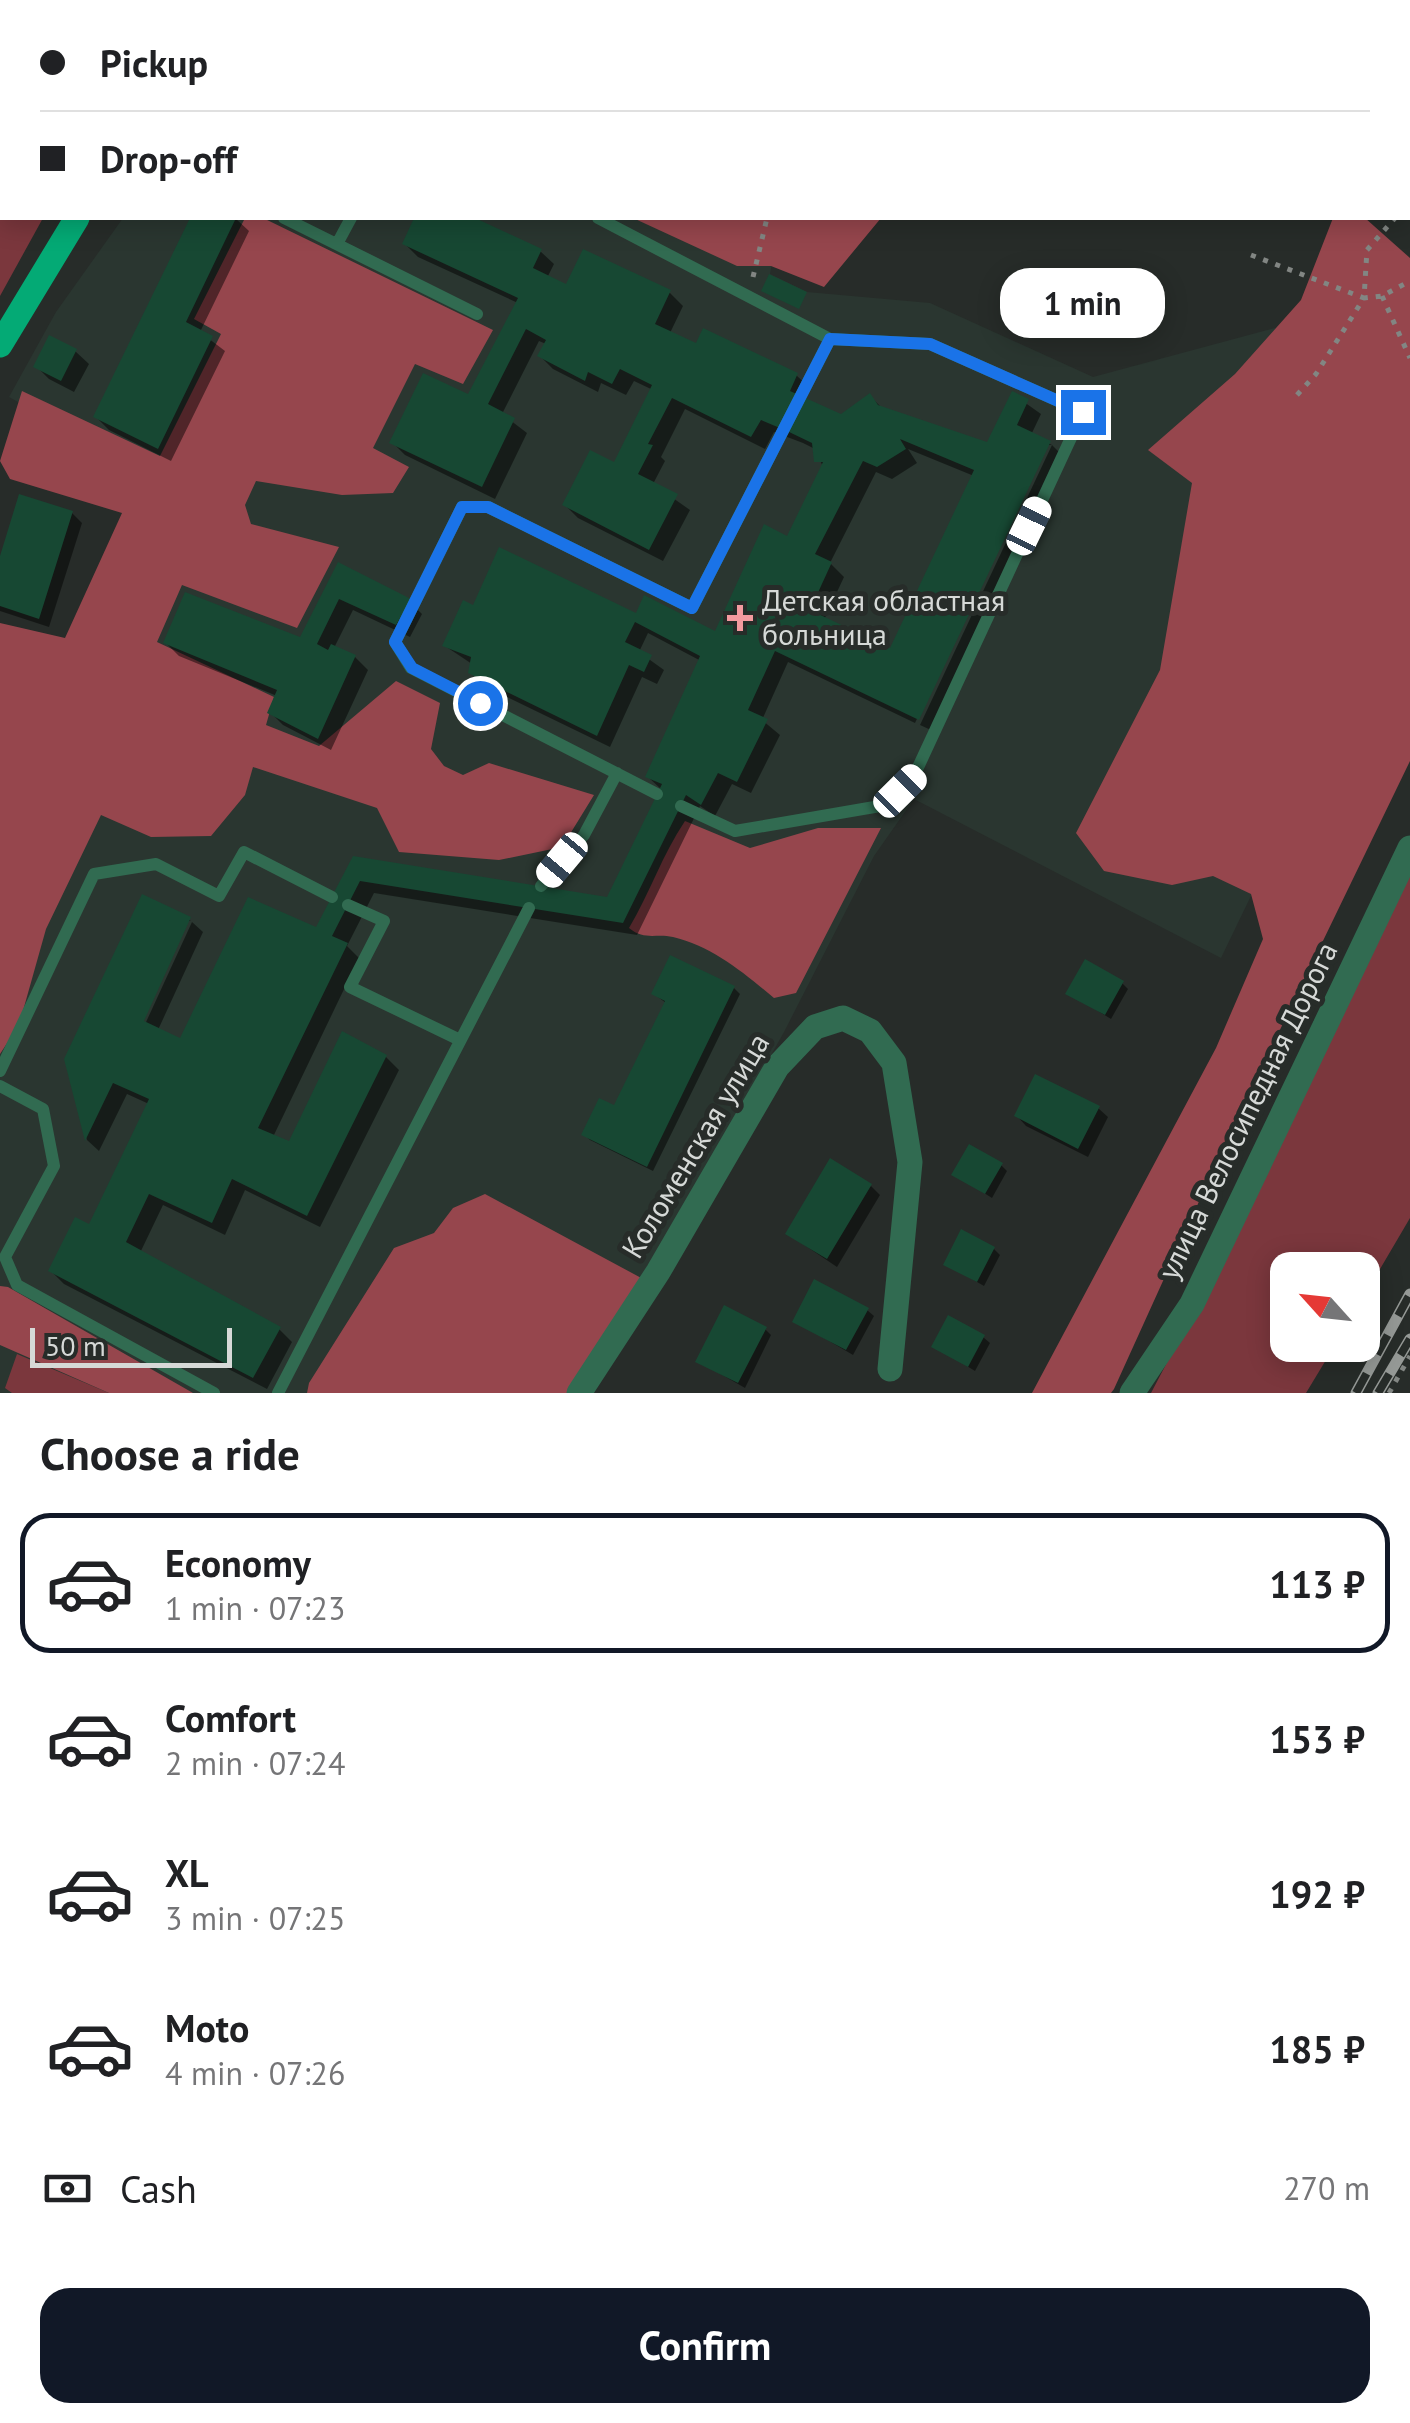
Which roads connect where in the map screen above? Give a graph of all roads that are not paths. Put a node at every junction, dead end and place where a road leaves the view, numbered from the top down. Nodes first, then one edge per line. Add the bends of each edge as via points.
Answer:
1 (77, 220) edge
2 (288, 220) edge
3 (351, 220) edge
4 (602, 220) edge
5 (336, 244) junction
6 (476, 314) dead end
7 (830, 339) junction
8 (0, 344) edge
9 (616, 773) junction
10 (656, 794) dead end
11 (682, 806) dead end
12 (1410, 848) edge
13 (541, 886) dead end
14 (332, 896) dead end
15 (348, 905) dead end
16 (529, 908) dead end
17 (460, 1040) junction
18 (0, 1072) edge
19 (0, 1086) edge
20 (890, 1369) dead end
21 (214, 1393) edge
22 (278, 1393) edge
23 (579, 1393) edge
24 (1132, 1393) edge

1 - 8 main road
2 - 5 lane
3 - 5 lane
4 - 7 lane
5 - 6 lane
7 - 9 lane via 692,608 488,507 462,507 395,642 412,668
7 - 11 lane via 930,344 1083,412 914,776 886,806 734,831
9 - 10 lane
9 - 13 lane via 584,835
12 - 24 street, улица Велосипедная Дорога via 1192,1304
14 - 18 lane via 244,852 219,896 156,864 94,874
15 - 17 lane via 384,921 350,987
16 - 17 lane
17 - 22 lane
19 - 21 lane via 44,1109 54,1166 5,1257 17,1285
20 - 23 street, Коломенская улица via 910,1162 894,1064 870,1031 844,1018 815,1028 776,1067 658,1272

